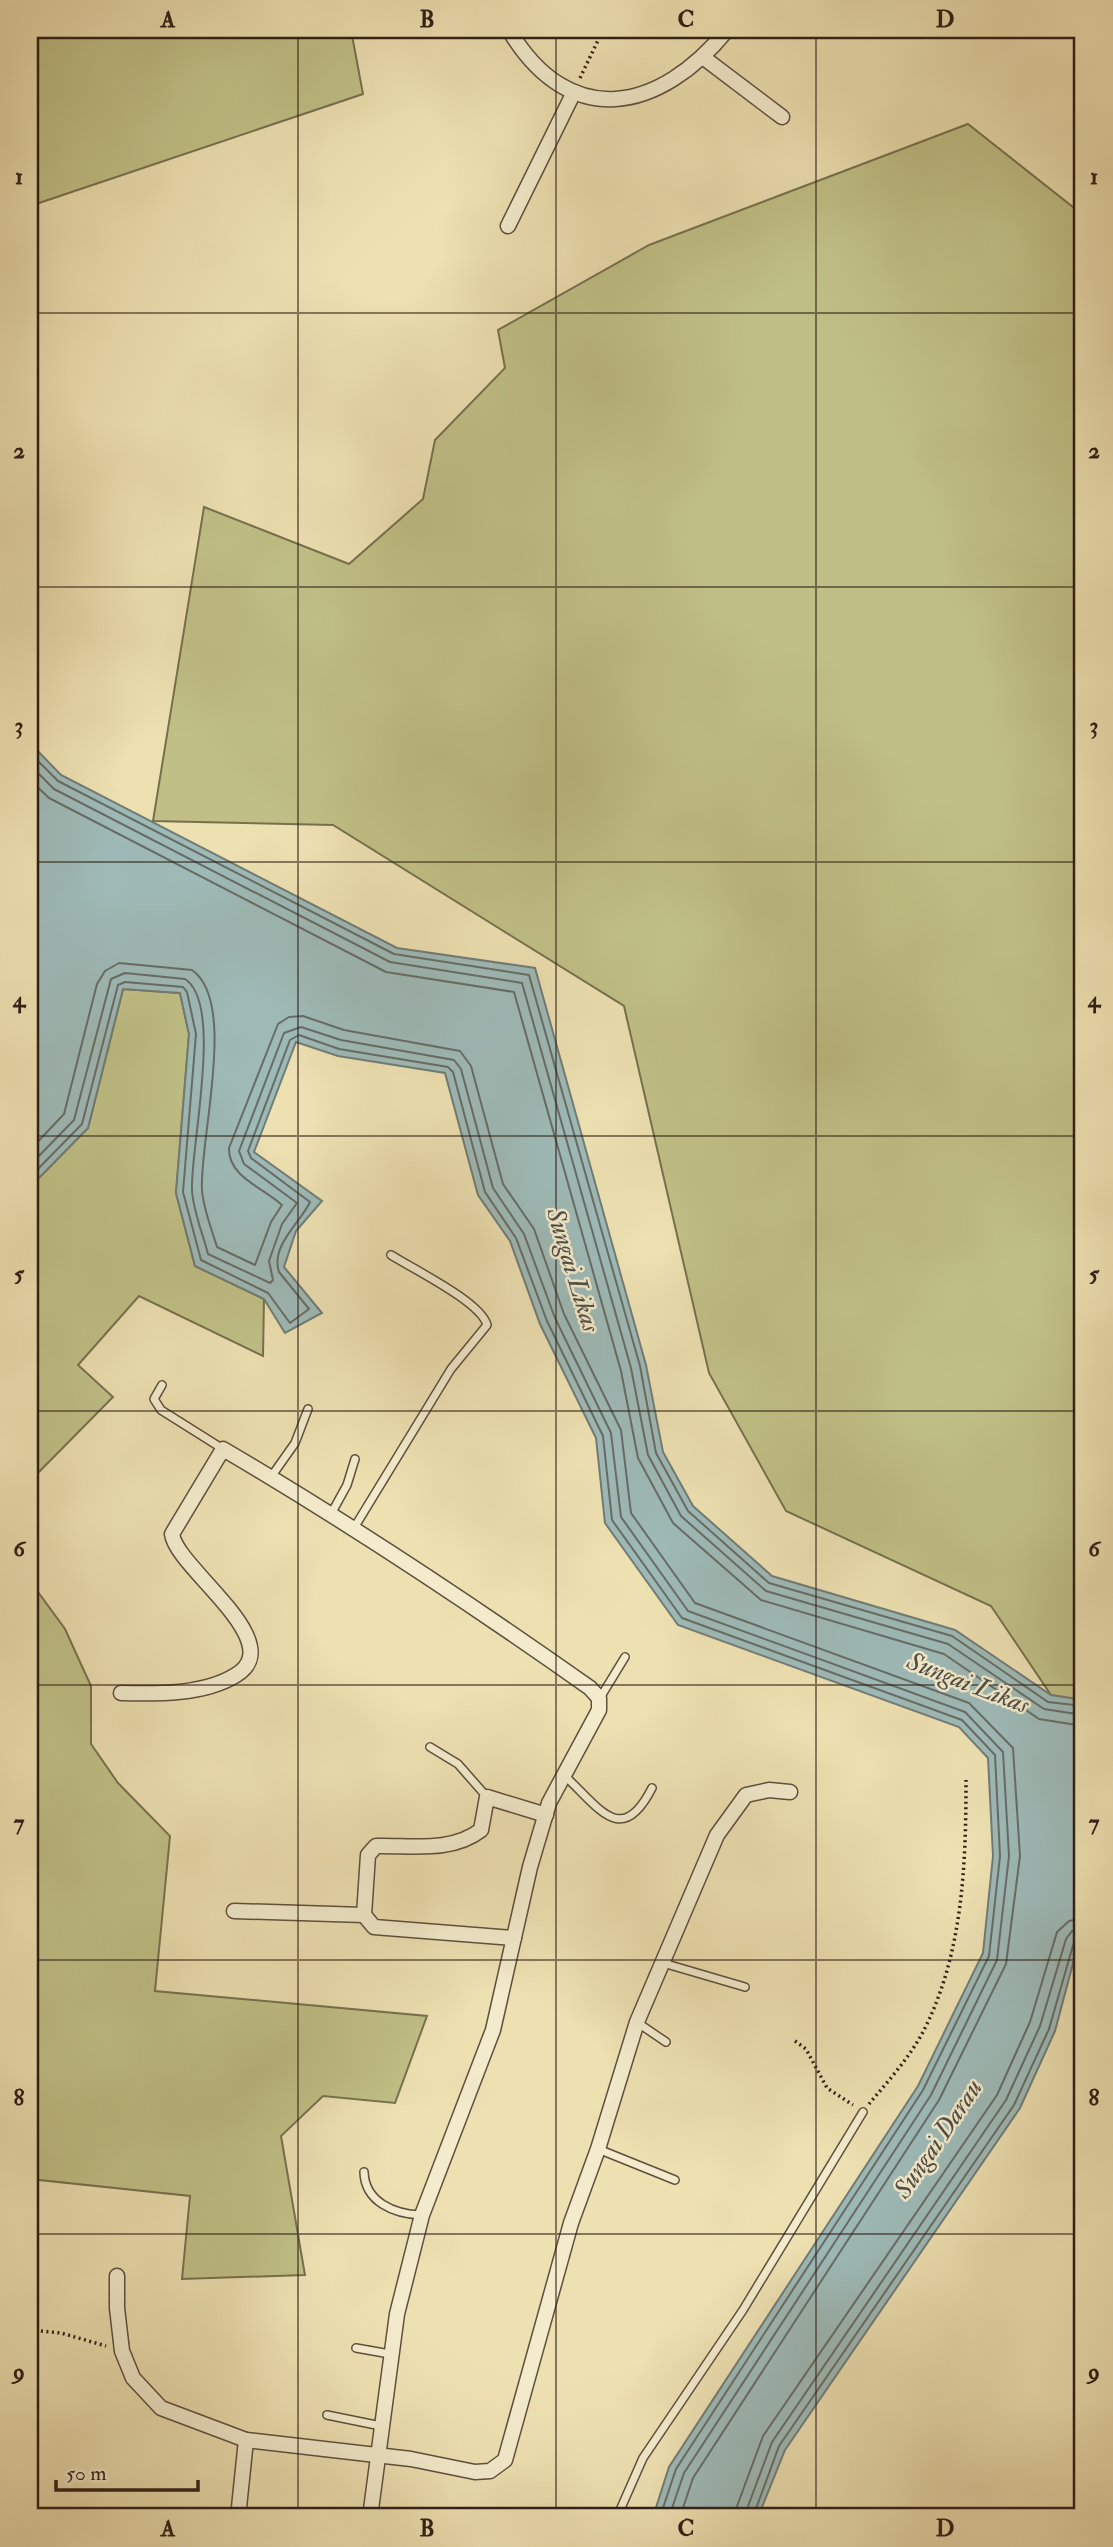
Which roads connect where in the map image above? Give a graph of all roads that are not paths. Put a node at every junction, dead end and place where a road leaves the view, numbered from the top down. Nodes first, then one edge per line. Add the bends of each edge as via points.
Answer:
1 (509, 30) edge
2 (727, 30) edge
3 (1075, 30) edge
4 (1083, 33) edge
5 (704, 58) junction
6 (574, 92) junction
7 (782, 117) dead end
8 (508, 226) dead end
9 (391, 1255) dead end
10 (162, 1385) dead end
11 (308, 1409) dead end
12 (223, 1449) junction
13 (355, 1459) dead end
14 (271, 1477) junction
15 (331, 1514) junction
16 (354, 1528) junction
17 (625, 1657) dead end
18 (121, 1693) dead end
19 (599, 1698) junction
20 (430, 1747) dead end
21 (566, 1777) junction
22 (652, 1788) dead end
23 (790, 1791) dead end
24 (487, 1797) junction
25 (546, 1815) junction
26 (234, 1910) dead end
27 (364, 1915) junction
28 (514, 1938) junction
29 (662, 1963) junction
30 (745, 1987) dead end
31 (637, 2022) junction
32 (666, 2042) dead end
33 (863, 2112) road end
34 (598, 2149) junction
35 (364, 2172) dead end
36 (675, 2180) dead end
37 (422, 2215) junction
38 (117, 2276) dead end
39 (356, 2348) dead end
40 (390, 2354) junction
41 (327, 2415) dead end
42 (382, 2426) junction
43 (246, 2440) junction
44 (378, 2458) junction
45 (238, 2517) edge
46 (370, 2517) edge
47 (617, 2517) edge

1 - 6 street via 548,78
2 - 5 street
3 - 4 street
5 - 6 street via 667,85 623,101
5 - 7 street
6 - 8 street
9 - 16 lane via 471,1305 487,1325 451,1369
10 - 12 lane via 154,1399 161,1410
11 - 14 lane via 295,1443
12 - 14 street
12 - 18 street via 172,1534 180,1555 245,1629 250,1655 244,1668 226,1681 199,1689
13 - 15 lane
14 - 15 street
15 - 16 street
16 - 19 street via 534,1648
17 - 19 lane
19 - 21 street via 599,1710
20 - 24 lane via 458,1764
21 - 22 lane via 615,1818 628,1819 640,1810
21 - 25 street
23 - 29 street via 753,1791 741,1802 718,1835
24 - 25 street
24 - 27 street via 481,1830 469,1838 450,1844 371,1849
25 - 28 street
26 - 27 street
27 - 28 street via 368,1923 384,1930
28 - 37 street via 493,2030
29 - 30 lane
29 - 31 street
31 - 32 lane
31 - 34 street
33 - 47 lane via 743,2310 643,2458
34 - 36 lane
34 - 44 street via 554,2280 505,2460 490,2471 475,2472 411,2459
35 - 37 lane via 364,2185 380,2204
37 - 40 street
38 - 43 street via 118,2332 133,2378 161,2407
39 - 40 lane
40 - 42 street
41 - 42 lane
42 - 44 street
43 - 44 street
43 - 45 street
44 - 46 street

